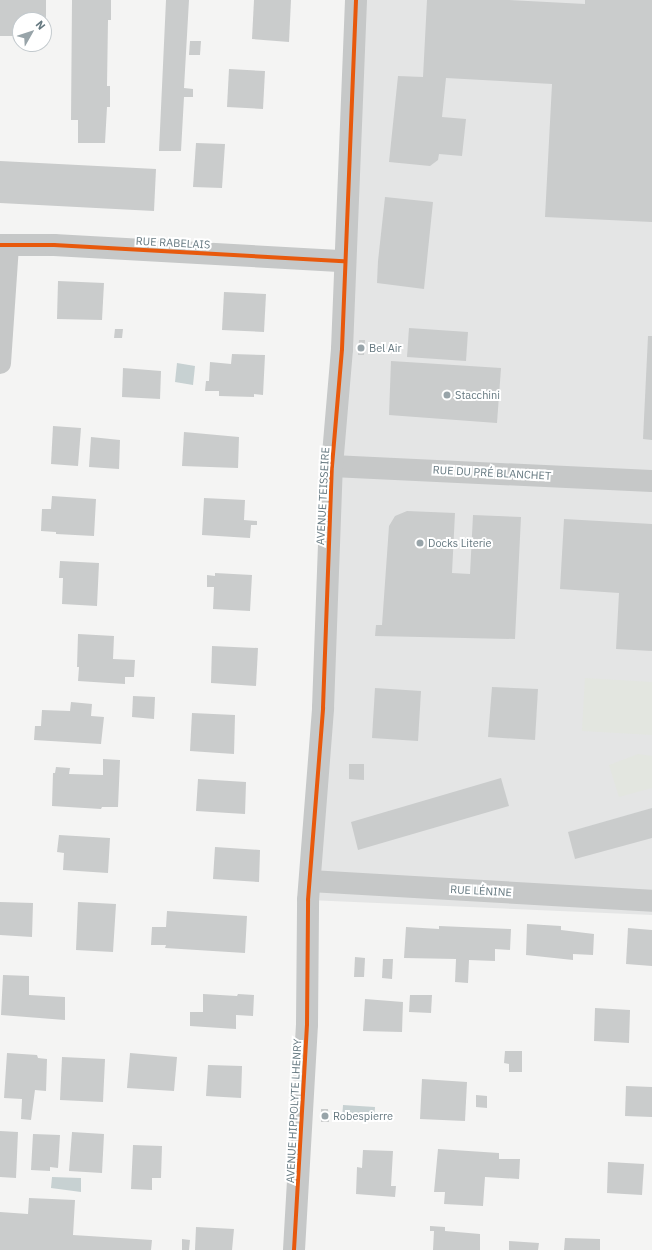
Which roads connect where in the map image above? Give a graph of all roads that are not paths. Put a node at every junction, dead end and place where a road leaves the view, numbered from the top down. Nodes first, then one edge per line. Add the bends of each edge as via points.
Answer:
1 (356, 0) edge
2 (4, 245) edge
3 (344, 261) junction
4 (0, 363) edge
5 (332, 466) junction
6 (652, 481) edge
7 (309, 891) junction
8 (652, 901) edge
9 (294, 1250) edge

1 - 3 street, AVENUE TEISSEIRE
2 - 3 street, RUE RABELAIS via 54,245
2 - 4 street
3 - 5 street, AVENUE TEISSEIRE via 340,382
5 - 6 street, RUE DU PRÉ BLANCHET
5 - 7 street, AVENUE TEISSEIRE via 323,708
7 - 8 street, RUE LÉNINE
7 - 9 street, AVENUE HIPPOLYTE LHENRY via 307,1032

